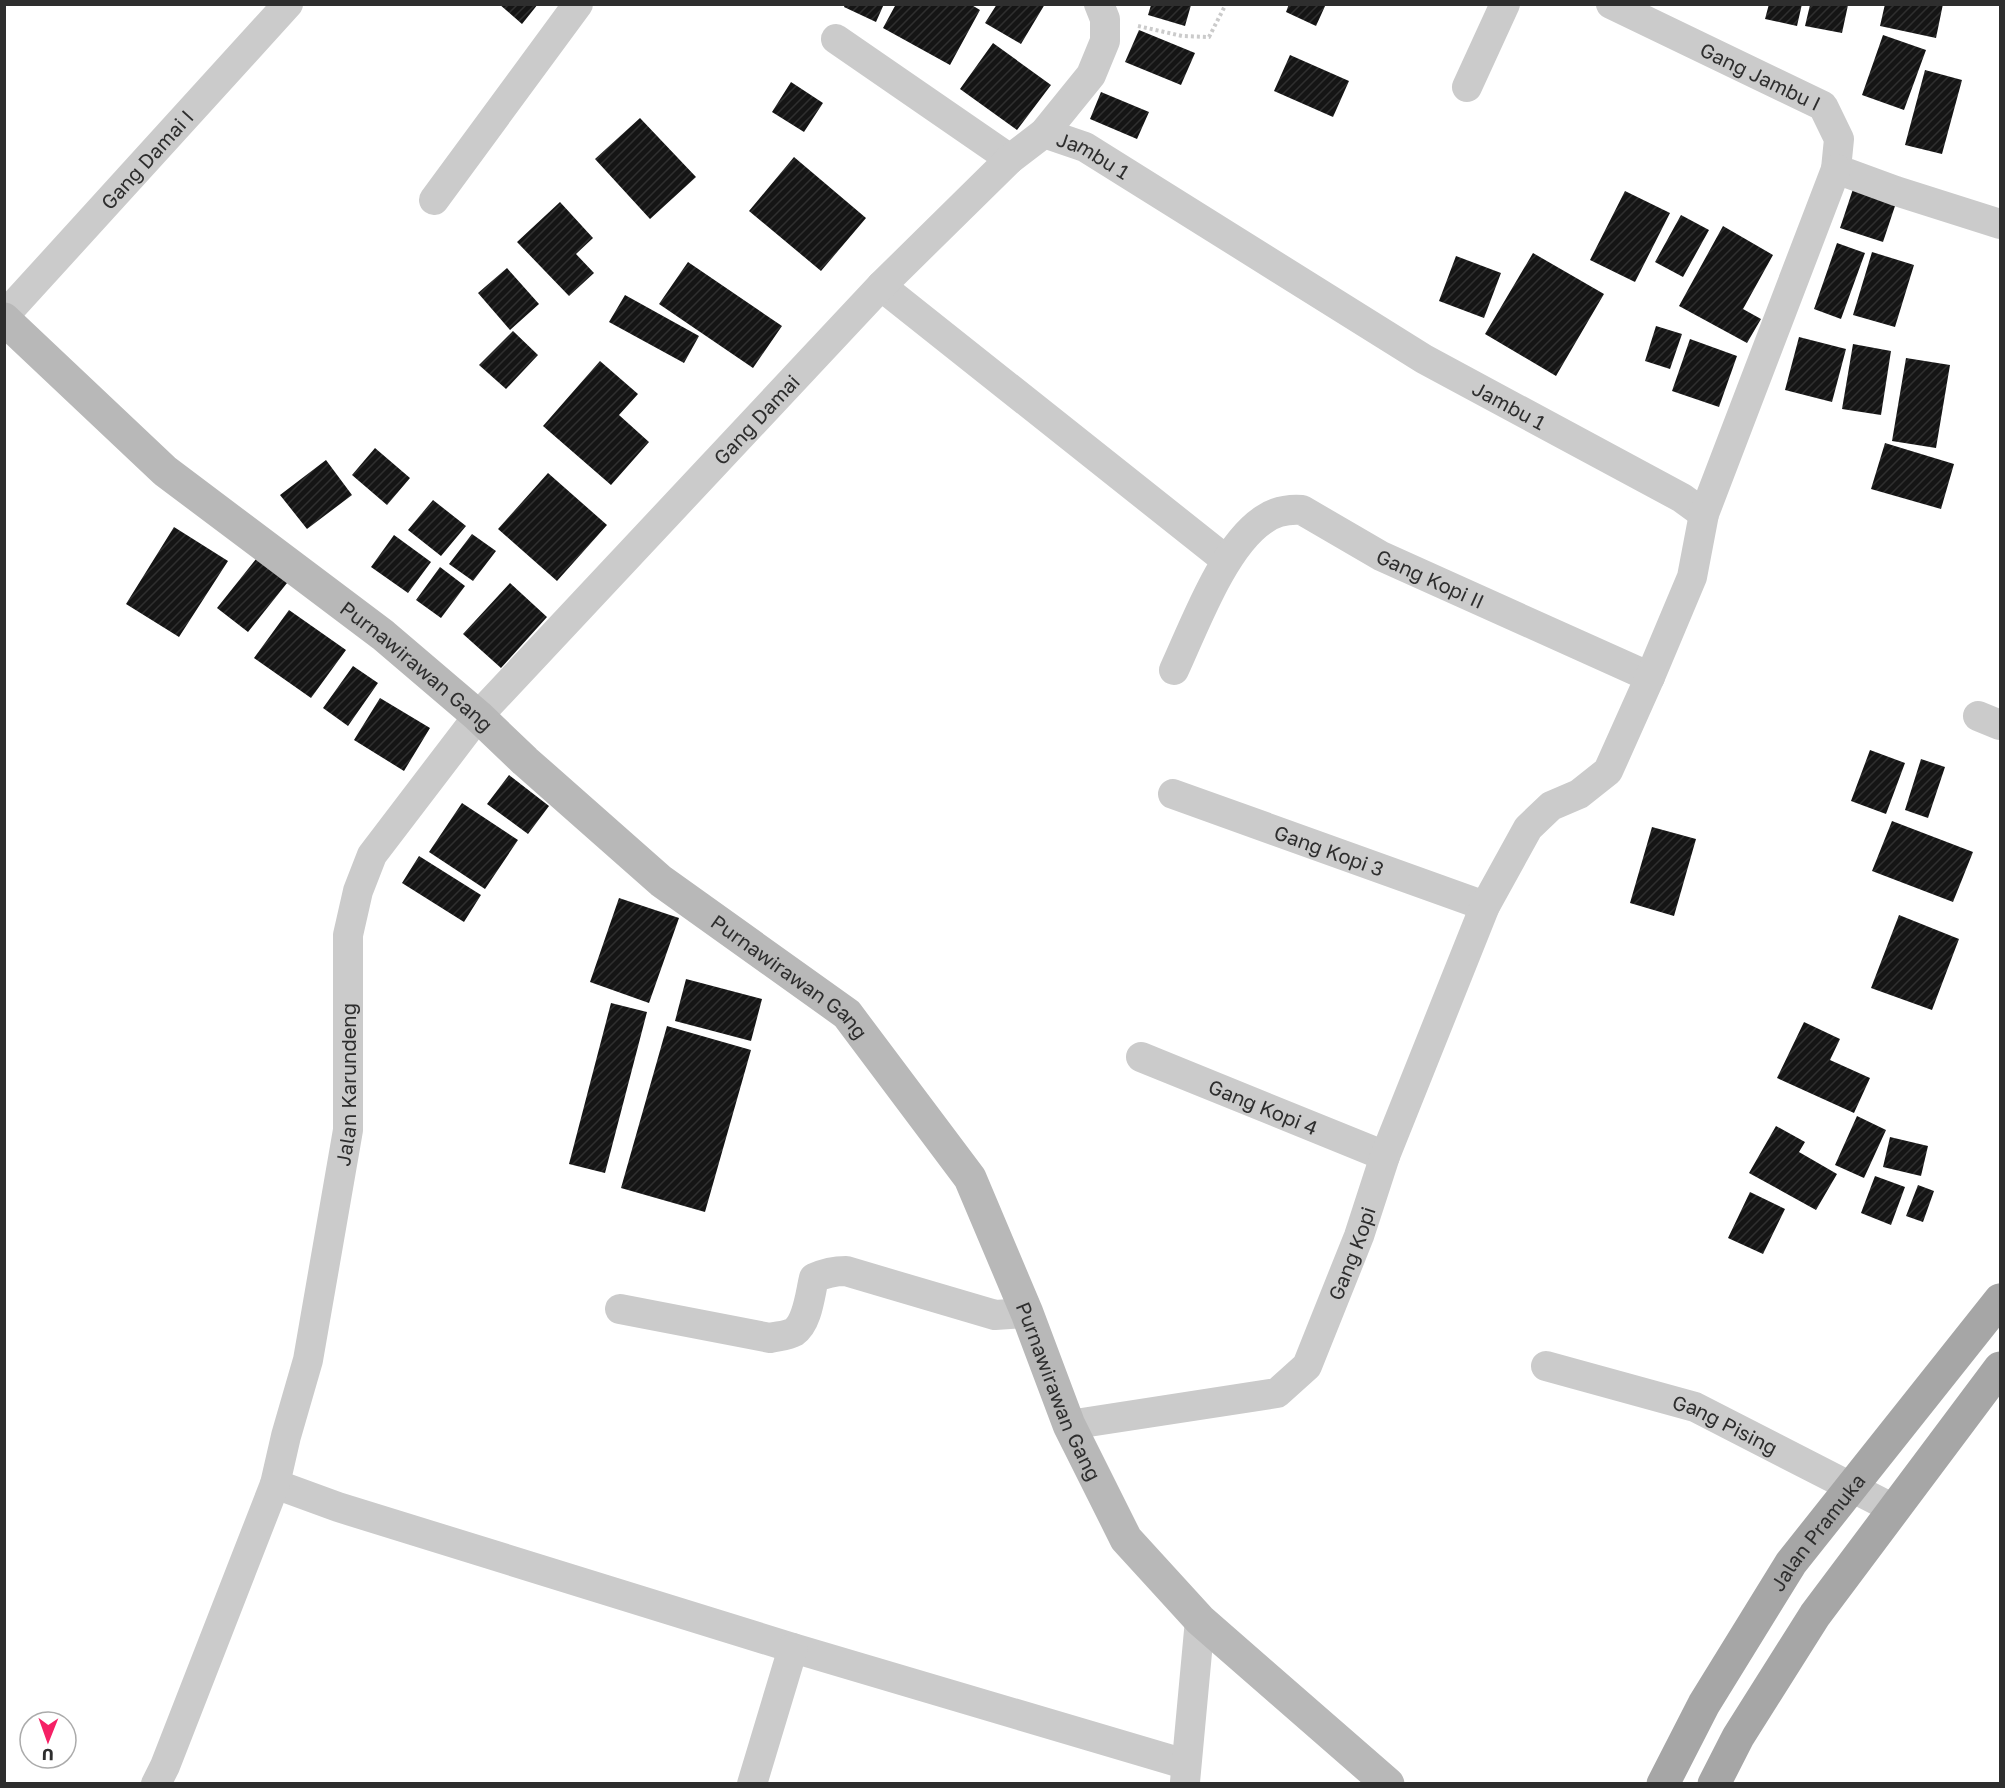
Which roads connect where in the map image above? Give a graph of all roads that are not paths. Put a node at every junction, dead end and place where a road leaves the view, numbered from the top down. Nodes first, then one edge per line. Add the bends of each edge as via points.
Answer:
1 (288, 4) edge
2 (578, 4) edge
3 (1505, 4) edge
4 (1611, 4) edge
5 (1102, 12) edge
6 (836, 39) dead end
7 (1467, 87) dead end
8 (1044, 133) junction
9 (1010, 159) junction
10 (1836, 169) junction
11 (434, 200) dead end
12 (2001, 224) edge
13 (881, 286) junction
14 (4, 318) edge
15 (1704, 514) junction
16 (1226, 560) junction
17 (1173, 670) dead end
18 (1650, 678) junction
19 (478, 716) junction
20 (1173, 794) dead end
21 (1485, 906) junction
22 (1141, 1057) dead end
23 (1385, 1156) junction
24 (2001, 1300) edge
25 (620, 1309) dead end
26 (1027, 1313) junction
27 (1546, 1366) dead end
28 (2001, 1368) edge
29 (1069, 1425) junction
30 (275, 1484) junction
31 (1852, 1487) junction
32 (1894, 1509) junction
33 (1200, 1620) junction
34 (793, 1648) junction
35 (1185, 1774) edge
36 (156, 1784) edge
37 (752, 1784) edge
38 (1388, 1784) edge
39 (1663, 1784) edge
40 (1714, 1784) edge

1 - 14 street, Gang Damai I
2 - 11 street
3 - 7 street
4 - 10 street, Gang Jambu I via 1823,106 1839,139
5 - 8 street, Jambu 1 via 1105,41 1091,75
6 - 9 street
8 - 9 street, Gang Damai
8 - 15 street, Jambu 1 via 1085,147 1424,359 1682,498
9 - 13 street, Gang Damai
10 - 12 street
10 - 15 street, Gang Jambu I
13 - 16 street
13 - 19 street, Gang Damai
14 - 19 street, Purnawirawan Gang via 165,471 384,635
15 - 18 street via 1692,577
16 - 17 street, Gang Kopi II
16 - 18 street, Gang Kopi II via 1264,519 1290,509 1302,510 1381,556
18 - 21 street via 1608,771 1579,794 1551,806 1528,828
19 - 26 street, Purnawirawan Gang via 661,881 847,1014 970,1178
19 - 30 street, Jalan Karundeng via 372,855 358,891 348,935 348,1130 308,1360
20 - 21 street, Gang Kopi 3
21 - 23 street, Gang Kopi
22 - 23 street, Gang Kopi 4
23 - 29 street, Gang Kopi via 1359,1236 1307,1366 1277,1393
24 - 31 main road, Jalan Pramuka
25 - 26 street via 770,1338 792,1333 802,1324 814,1278 827,1272 846,1271 994,1316
26 - 29 street, Purnawirawan Gang
27 - 31 street, Gang Pising via 1695,1407
28 - 32 main road
29 - 33 street, Purnawirawan Gang via 1126,1539
30 - 34 street
30 - 36 street, Jalan Karundeng
31 - 32 street, Gang Pising
31 - 39 main road, Jalan Pramuka via 1791,1563 1704,1704
32 - 40 main road via 1815,1615 1738,1737
33 - 35 street
33 - 38 street, Purnawirawan Gang
34 - 35 street
34 - 37 street

